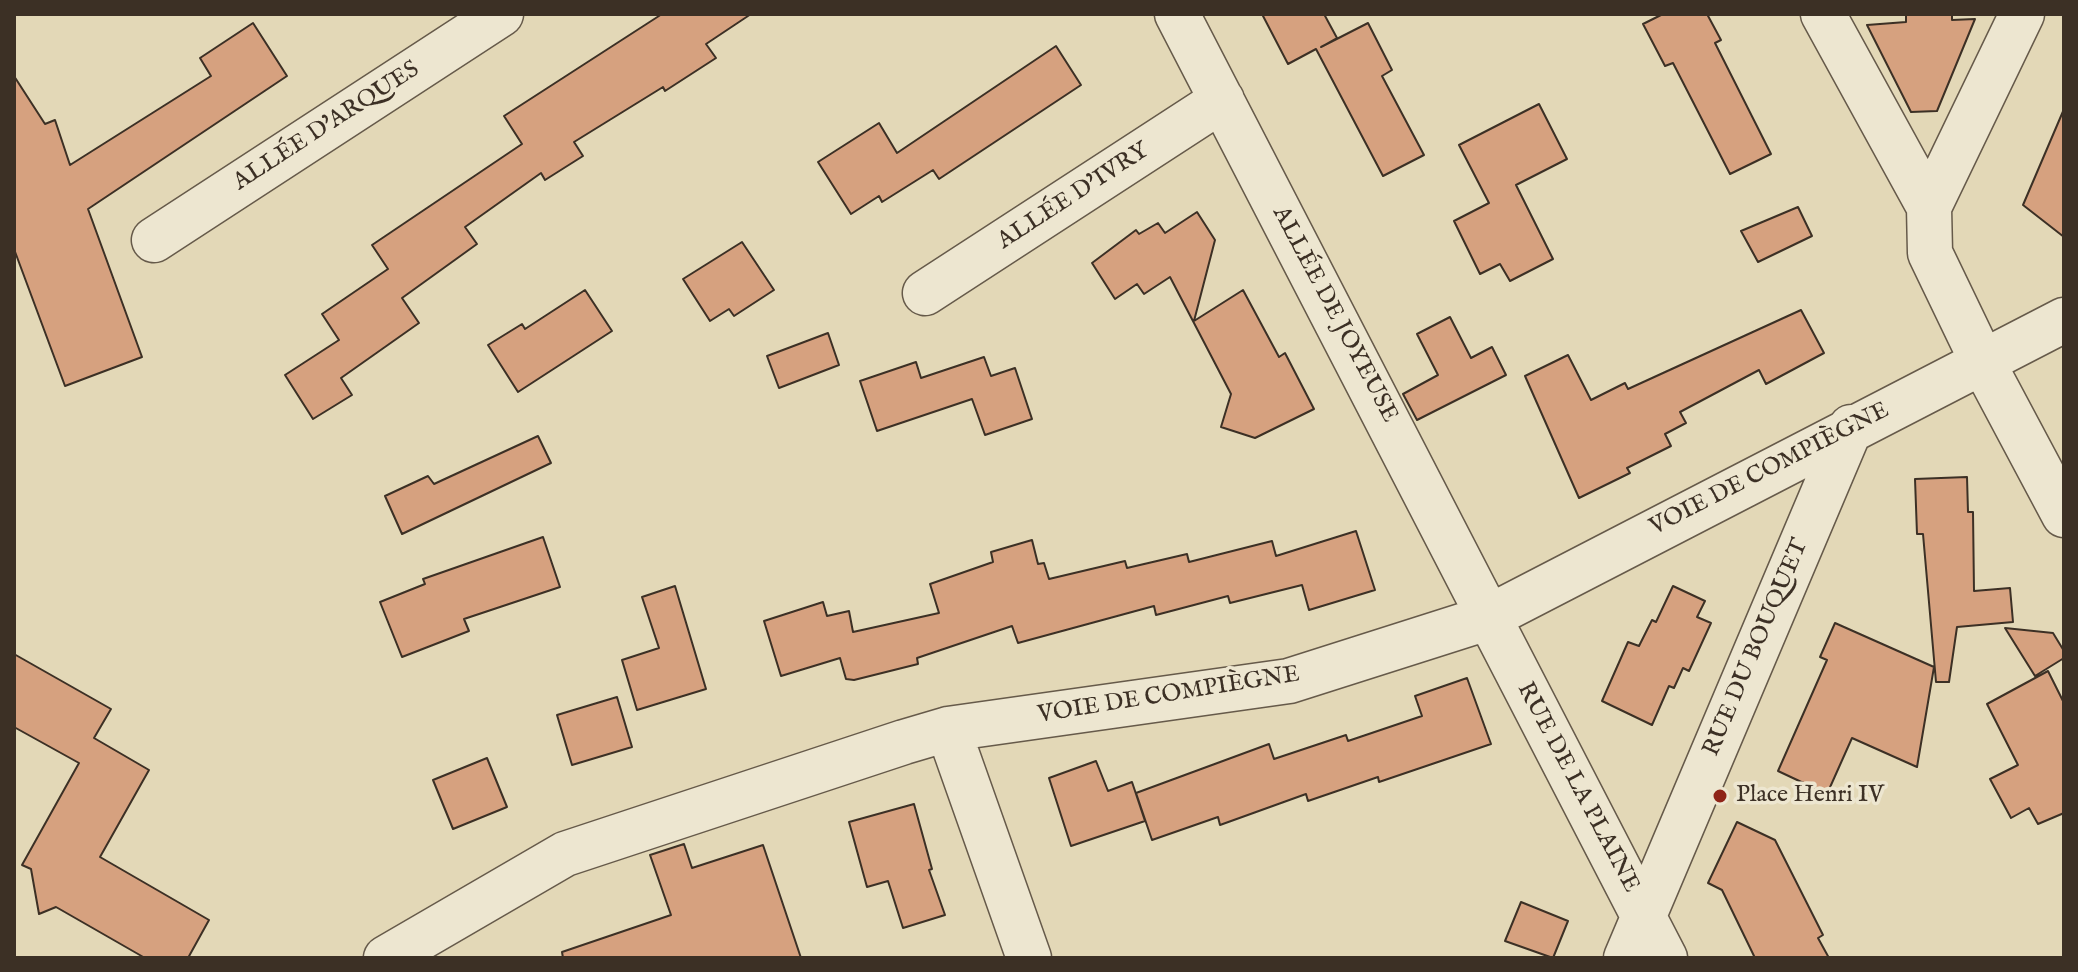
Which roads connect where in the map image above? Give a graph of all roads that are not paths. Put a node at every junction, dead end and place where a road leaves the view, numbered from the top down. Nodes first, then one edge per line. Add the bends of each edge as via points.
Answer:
1 (501, 14) edge
2 (1177, 14) edge
3 (1823, 14) edge
4 (2022, 14) edge
5 (1222, 100) junction
6 (1929, 207) junction
7 (154, 240) dead end
8 (925, 293) dead end
9 (2064, 320) edge
10 (1982, 361) junction
11 (1851, 427) junction
12 (2064, 515) edge
13 (1487, 618) junction
14 (948, 729) junction
15 (1644, 917) junction
16 (430, 946) edge
17 (386, 958) edge
18 (1029, 958) edge
19 (1626, 958) edge
20 (1665, 958) edge

1 - 7 street, ALLÉE D'ARQUES
2 - 5 street, ALLÉE DE JOYEUSE
3 - 6 street
4 - 6 street
5 - 8 street, ALLÉE D'IVRY
5 - 13 street, ALLÉE DE JOYEUSE
6 - 10 street via 1930,253
9 - 10 street, VOIE DE COMPIÈGNE
10 - 11 street, VOIE DE COMPIÈGNE
10 - 12 street
11 - 13 street, VOIE DE COMPIÈGNE
11 - 15 street, RUE DU BOUQUET
13 - 14 street, VOIE DE COMPIÈGNE via 1289,681
13 - 15 street, RUE DE LA PLAINE
14 - 16 street, VOIE DE COMPIÈGNE via 565,854
14 - 18 street
15 - 19 street, RUE DU BOUQUET
15 - 20 street, RUE DE LA PLAINE
16 - 17 street, VOIE DE COMPIÈGNE

